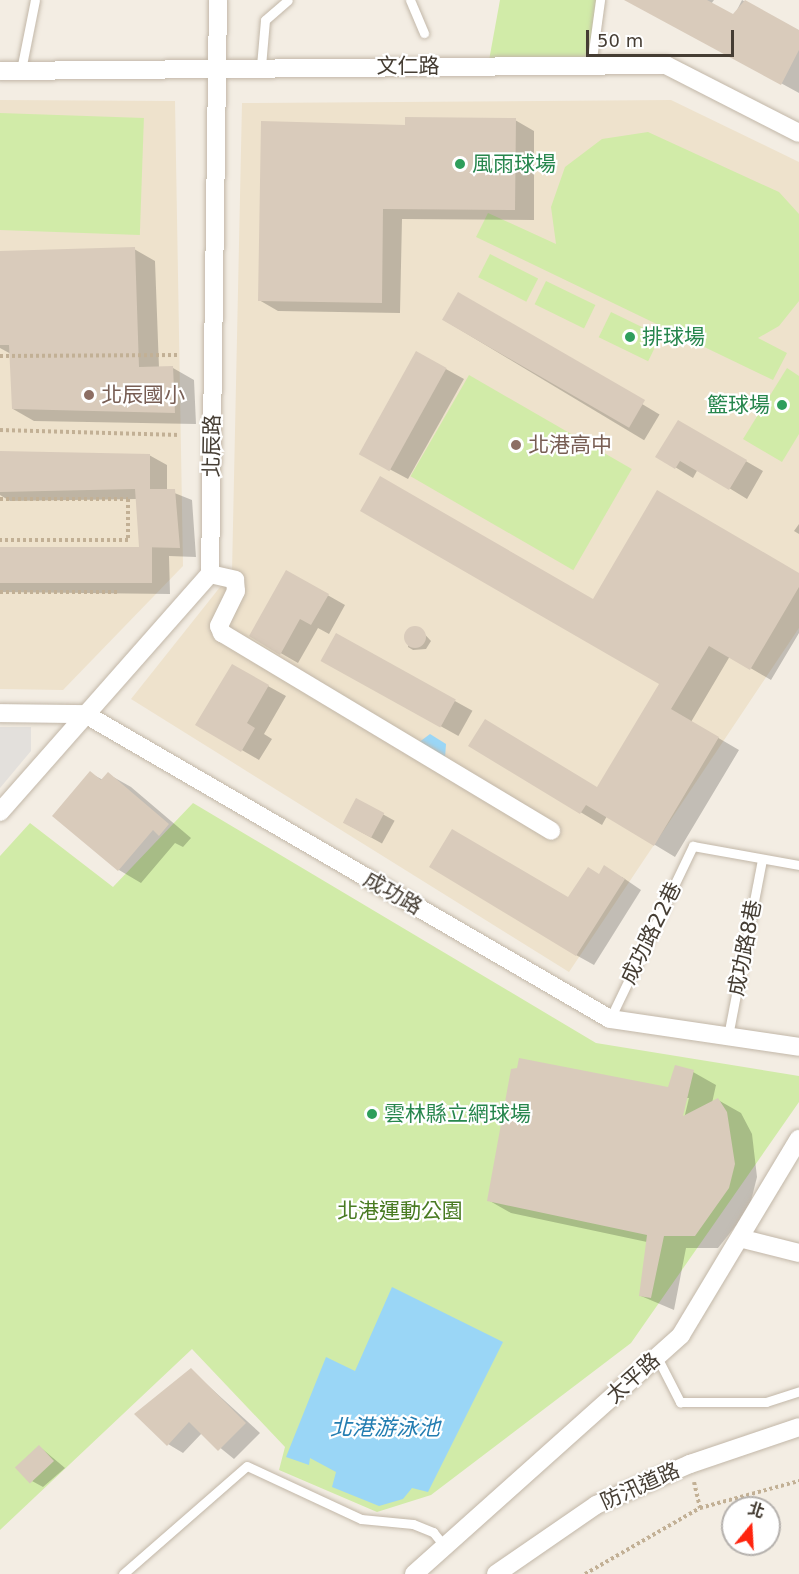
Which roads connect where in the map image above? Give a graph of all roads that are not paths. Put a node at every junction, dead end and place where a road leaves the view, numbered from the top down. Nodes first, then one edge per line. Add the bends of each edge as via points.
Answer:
1 (35, 0) edge
2 (218, 0) edge
3 (288, 0) edge
4 (410, 0) edge
5 (600, 0) edge
6 (424, 33) dead end
7 (217, 66) junction
8 (261, 66) junction
9 (591, 66) junction
10 (21, 70) junction
11 (0, 71) edge
12 (799, 134) edge
13 (210, 574) junction
14 (0, 713) edge
15 (85, 714) junction
16 (0, 812) edge
17 (551, 831) dead end
18 (762, 859) junction
19 (799, 865) edge
20 (610, 1019) junction
21 (728, 1036) junction
22 (799, 1047) edge
23 (799, 1139) edge
24 (743, 1239) junction
25 (799, 1253) edge
26 (657, 1357) junction
27 (799, 1391) edge
28 (799, 1427) edge
29 (445, 1547) junction
30 (123, 1574) edge
31 (414, 1574) edge
32 (496, 1574) edge

1 - 10 lane
2 - 7 street, 北辰路
3 - 8 lane via 265,21
4 - 6 lane
5 - 9 lane
7 - 8 street, 文仁路
7 - 10 street, 文仁路
7 - 13 street, 北辰路
8 - 9 street, 文仁路
9 - 12 street, 文仁路 via 666,65
10 - 11 street, 文仁路
13 - 15 street
13 - 17 street via 235,580 236,591 219,626 222,633
14 - 15 street, 成功路
15 - 16 street
15 - 20 street, 成功路
18 - 19 lane
18 - 20 lane, 成功路22巷 via 693,846
18 - 21 lane, 成功路8巷
20 - 21 street, 成功路
21 - 22 street, 成功路
23 - 24 street, 太平路
24 - 25 street
24 - 26 street, 太平路 via 681,1335
26 - 27 lane via 680,1402 766,1402
26 - 29 street, 太平路
28 - 32 street, 防汛道路 via 690,1464 596,1505
29 - 30 lane via 433,1532 412,1524 361,1519 247,1466
29 - 31 street, 太平路

